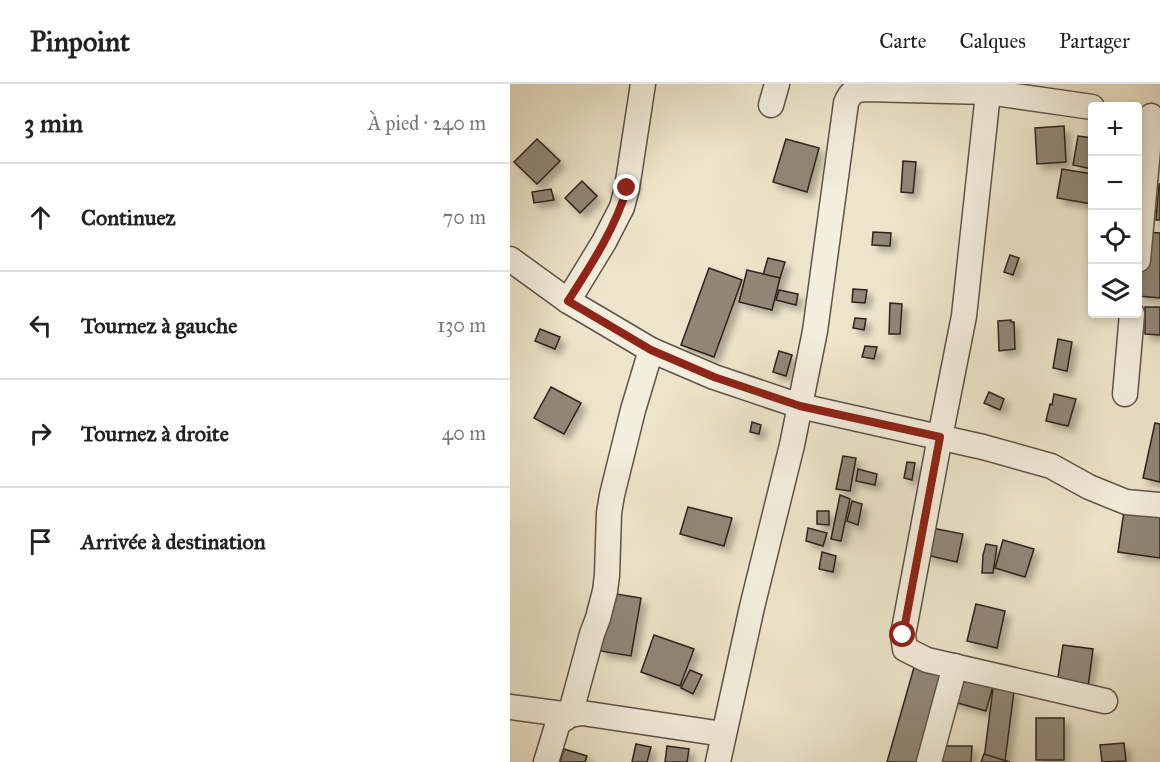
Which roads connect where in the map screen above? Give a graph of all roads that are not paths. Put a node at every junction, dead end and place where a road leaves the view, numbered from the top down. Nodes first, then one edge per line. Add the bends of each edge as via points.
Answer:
1 (643, 84) edge
2 (989, 88) edge
3 (1088, 106) edge
4 (1150, 115) edge
5 (1141, 210) edge
6 (510, 259) edge
7 (568, 301) junction
8 (1132, 318) edge
9 (651, 350) junction
10 (1125, 394) dead end
11 (800, 406) junction
12 (940, 437) junction
13 (1160, 505) edge
14 (955, 666) junction
15 (1105, 701) dead end
16 (510, 707) edge
17 (570, 715) junction
18 (723, 734) junction
19 (546, 762) edge
20 (718, 762) edge
21 (929, 762) edge

1 - 7 street via 622,207
2 - 3 street
2 - 11 street via 865,89 855,90 849,96 815,331
2 - 12 street via 964,316
4 - 5 street
6 - 7 street
7 - 9 street
8 - 10 street
9 - 11 street via 714,377
9 - 17 street via 612,495 605,591
11 - 12 street
11 - 18 street
12 - 13 street via 1051,466 1126,502
12 - 14 street via 903,635 905,650
14 - 15 street
14 - 21 street
16 - 17 street
17 - 18 street via 582,713
17 - 19 street via 558,723
18 - 20 street

